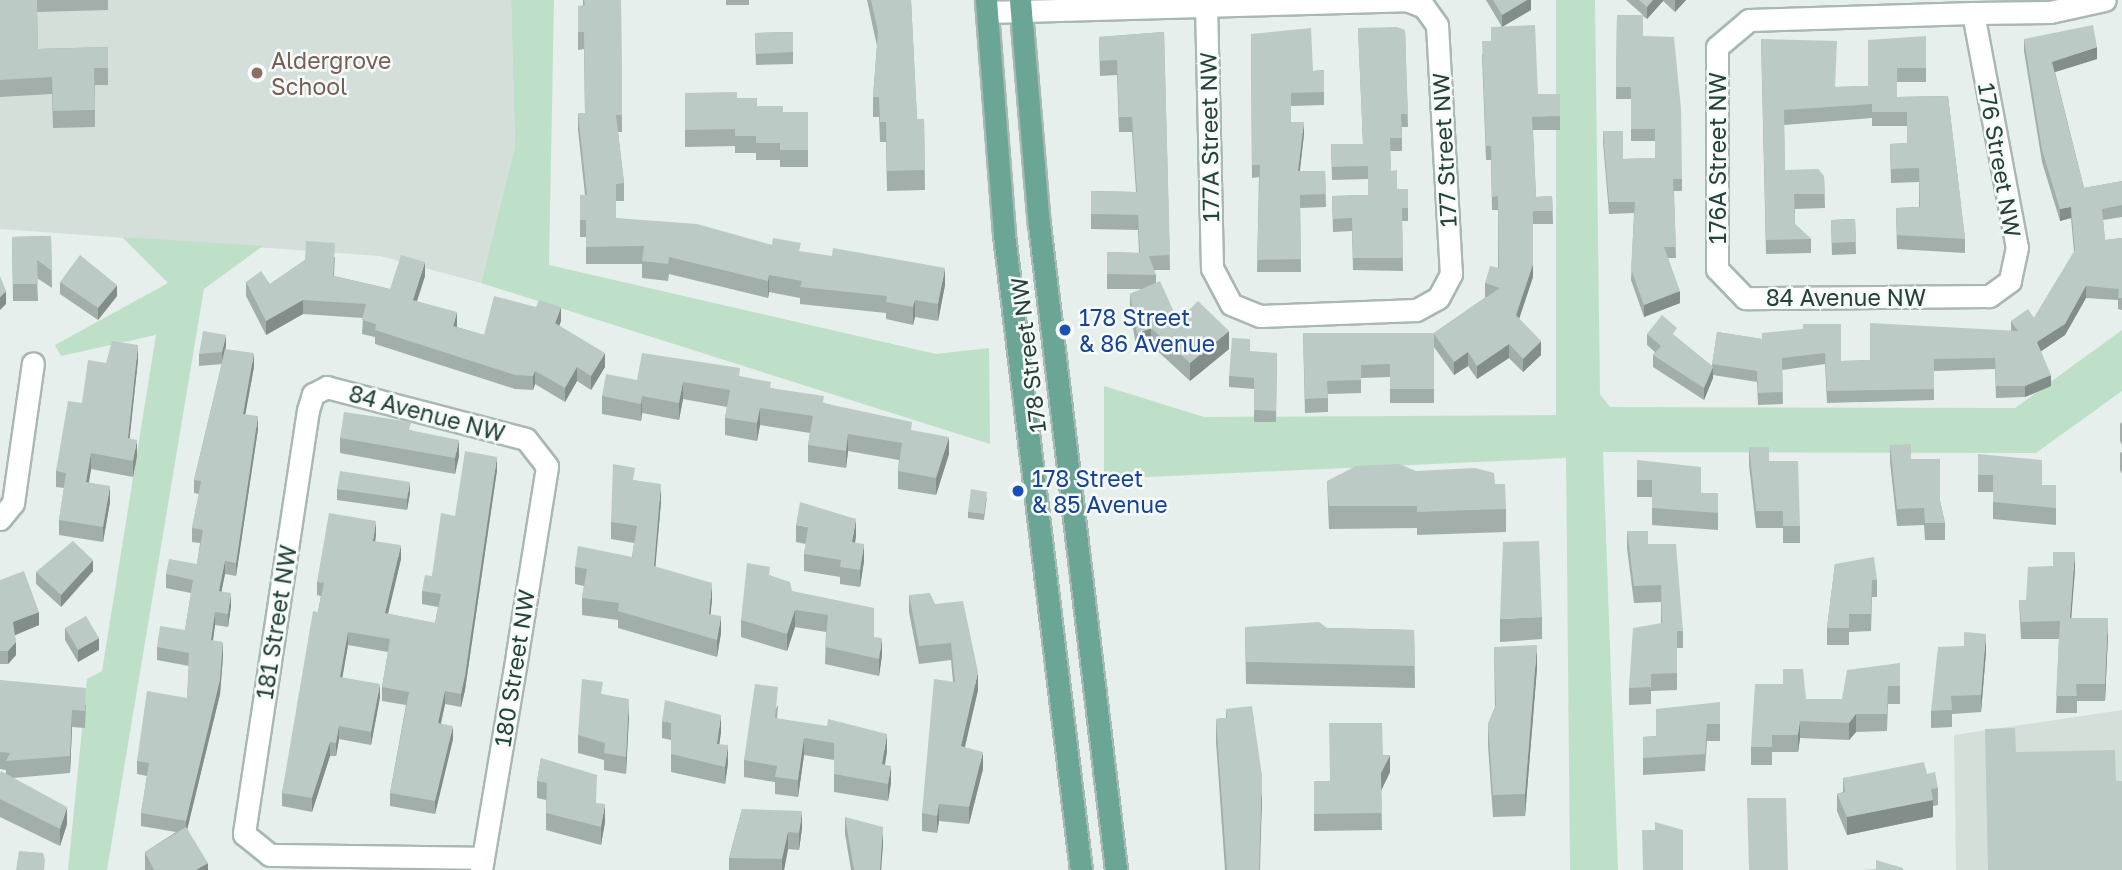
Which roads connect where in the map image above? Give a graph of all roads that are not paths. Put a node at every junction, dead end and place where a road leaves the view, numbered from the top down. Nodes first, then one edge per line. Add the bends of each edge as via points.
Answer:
1 (2105, 0) edge
2 (1020, 5) edge
3 (987, 6) edge
4 (1206, 6) junction
5 (1973, 13) junction
6 (1717, 268) joint
7 (1451, 274) joint
8 (1989, 296) joint
9 (33, 363) dead end
10 (308, 411) joint
11 (547, 466) joint
12 (0, 519) edge
13 (482, 864) edge
14 (1081, 870) edge
15 (1116, 870) edge

1 - 5 street via 2050,12
2 - 3 street
2 - 4 street
2 - 15 main road, 178 Street NW via 1052,343
3 - 14 main road, 178 Street NW via 1004,235
4 - 7 street, 177 Street NW via 1406,0 1424,7 1437,25
4 - 7 street, 177A Street NW via 1212,268 1231,303 1260,316 1416,310 1438,298
5 - 6 street, 176A Street NW via 1749,20 1717,47
5 - 8 street, 176 Street NW via 2017,247 2010,281
6 - 8 street, 84 Avenue NW via 1745,298
9 - 12 street via 13,503
10 - 11 street, 84 Avenue NW via 313,394 327,387 526,439
10 - 13 street, 181 Street NW via 244,834 270,855
11 - 13 street, 180 Street NW

